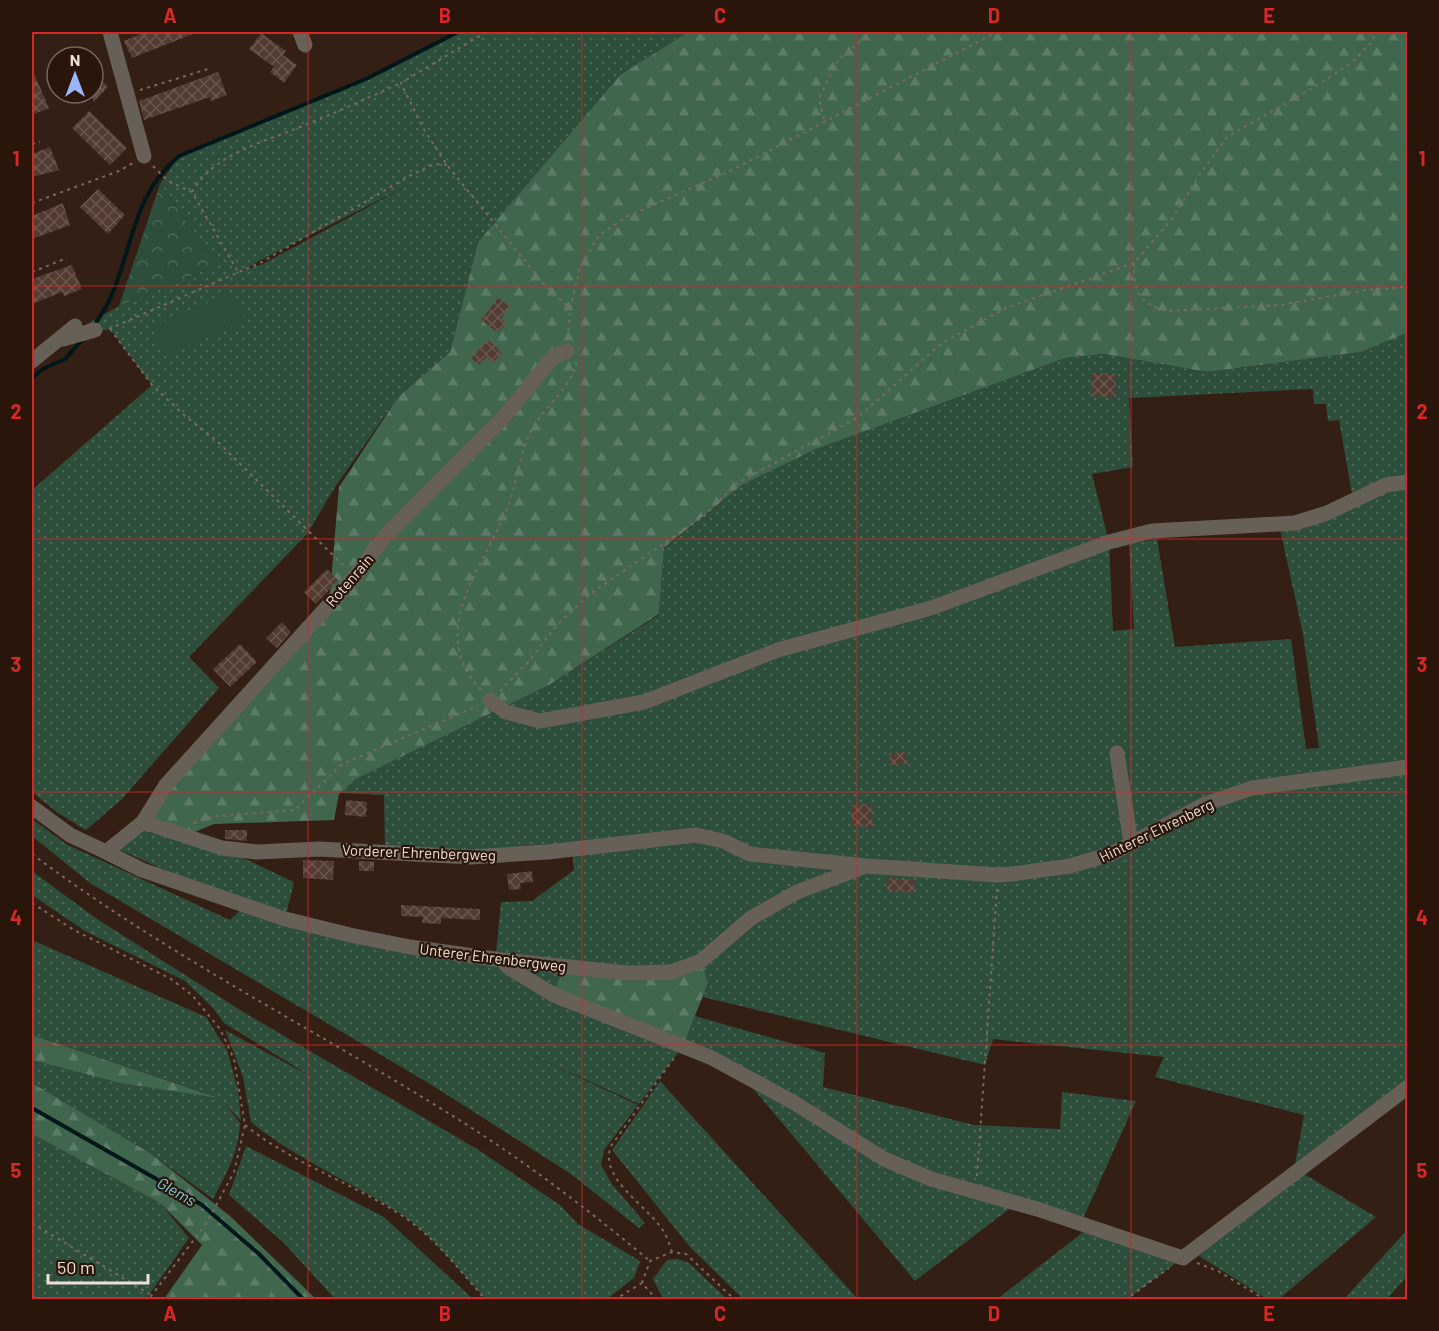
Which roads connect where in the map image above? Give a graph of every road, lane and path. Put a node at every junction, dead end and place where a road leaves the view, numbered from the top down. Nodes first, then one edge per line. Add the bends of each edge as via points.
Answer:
1 (110, 32) edge
2 (486, 32) edge
3 (871, 32) edge
4 (997, 32) edge
5 (1377, 32) edge
6 (208, 69) dead end
7 (401, 83) junction
8 (126, 95) junction
9 (824, 120) junction
10 (40, 142) dead end
11 (32, 144) edge
12 (148, 160) junction
13 (447, 165) junction
14 (192, 192) junction
15 (32, 203) edge
16 (67, 258) dead end
17 (1134, 263) junction
18 (32, 272) edge
19 (238, 272) junction
20 (1407, 287) edge
21 (570, 309) junction
22 (75, 326) dead end
23 (102, 330) junction
24 (61, 339) junction
25 (567, 351) junction
26 (32, 361) edge
27 (1407, 483) edge
28 (355, 576) junction
29 (490, 700) junction
30 (1117, 753) dead end
31 (1407, 767) edge
32 (32, 807) edge
33 (143, 822) junction
34 (194, 823) dead end
35 (1131, 843) junction
36 (106, 852) junction
37 (32, 854) edge
38 (866, 866) junction
39 (998, 875) junction
40 (32, 903) edge
41 (502, 960) junction
42 (683, 1046) junction
43 (1407, 1087) edge
44 (245, 1125) junction
45 (976, 1191) junction
46 (32, 1222) edge
47 (672, 1252) junction
48 (1183, 1258) junction
49 (651, 1262) junction
50 (642, 1283) junction
51 (151, 1295) junction
52 (148, 1299) edge
53 (154, 1299) edge
54 (486, 1299) edge
55 (614, 1299) edge
56 (657, 1299) edge
57 (735, 1299) edge
58 (1125, 1299) edge
59 (1266, 1299) edge

1 - 8 street
2 - 7 path
3 - 9 path via 838,60 819,98
4 - 9 path
5 - 17 path via 1351,63 1227,137 1173,219
6 - 8 path
7 - 13 path
7 - 14 path via 252,145 220,162 201,177
8 - 12 street
9 - 21 path via 732,170 628,216 599,235 580,268
10 - 11 path
12 - 14 path via 168,181
12 - 15 path
13 - 19 path via 434,164 411,175 262,262
13 - 21 path via 543,283
14 - 19 path
16 - 18 path
17 - 20 path via 1138,294 1166,311 1281,305
17 - 29 path via 1006,308 942,343 856,418 736,484 704,516 590,594 556,625 528,662
19 - 23 path
21 - 25 path
22 - 24 street
23 - 24 street
23 - 28 path via 152,385 218,442
24 - 26 street
25 - 28 street, Rotenrain via 553,357 503,418 387,534
25 - 29 path via 574,356 575,372 534,425 524,445 501,525 460,606 457,643 469,678
27 - 29 street via 1386,485 1295,523 1163,530 1109,542 931,608 778,650 644,702 540,720 506,712
28 - 33 street, Rotenrain via 166,785
29 - 34 path via 342,764 295,810 215,816
30 - 35 street
31 - 35 street, Hinterer Ehrenberg via 1252,788 1205,804
32 - 36 street via 70,835
33 - 36 street
33 - 38 street, Vorderer Ehrenbergweg via 222,848 257,852 319,849 471,857 696,835 708,836 750,854
35 - 39 street, Hinterer Ehrenberg via 1111,854 1070,866
36 - 41 street, Unterer Ehrenbergweg via 142,870 285,919 410,947
37 - 49 path via 149,936 535,1170
38 - 39 street, Hinterer Ehrenberg
38 - 41 street, Unterer Ehrenbergweg via 797,892 751,918 701,961 671,972 627,973
39 - 45 path
40 - 44 path via 74,930 171,979 192,995 219,1029 234,1059
41 - 42 street via 554,995
42 - 45 street via 783,1097 885,1159 931,1179
42 - 47 path via 608,1153 614,1175 665,1233
43 - 48 street
44 - 51 path via 234,1172 222,1197
44 - 54 path via 267,1143 402,1215
45 - 48 street
46 - 51 path
47 - 49 path
47 - 57 path via 686,1254
48 - 58 path
48 - 59 path
49 - 50 path
50 - 55 path
50 - 56 path
51 - 52 path
51 - 53 path

